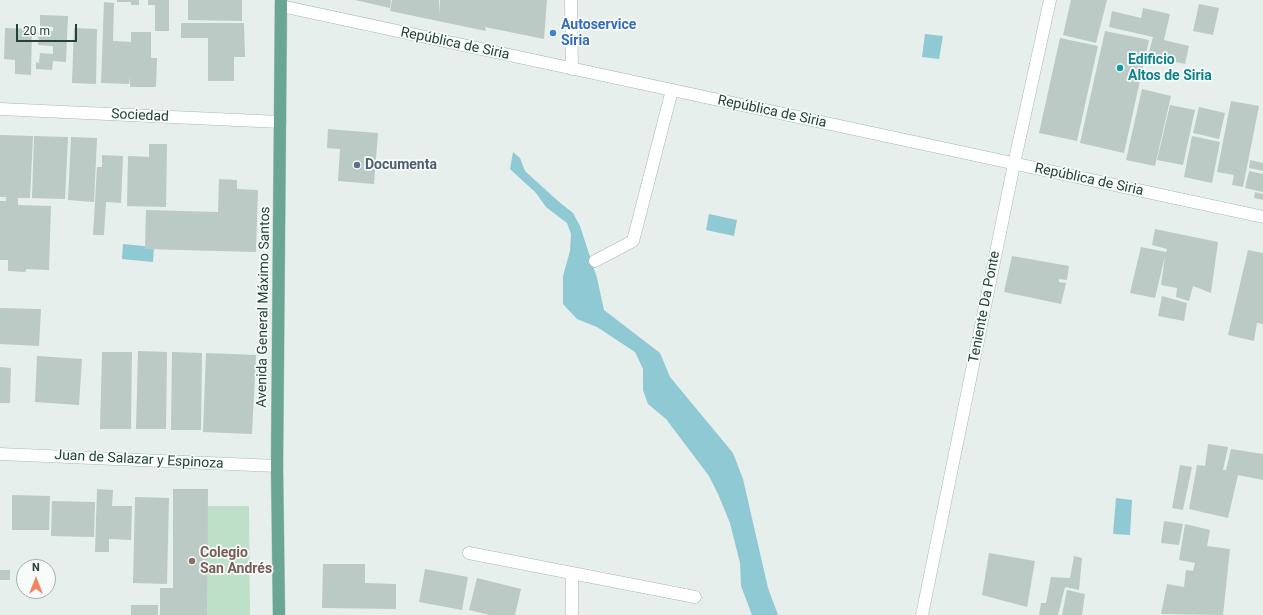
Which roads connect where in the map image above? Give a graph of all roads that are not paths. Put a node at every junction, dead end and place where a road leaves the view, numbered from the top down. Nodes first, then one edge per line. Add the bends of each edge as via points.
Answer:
1 (571, 0) edge
2 (1050, 0) edge
3 (281, 3) edge
4 (572, 69) junction
5 (672, 90) junction
6 (0, 109) edge
7 (280, 122) junction
8 (1014, 164) junction
9 (1263, 218) edge
10 (595, 261) dead end
11 (0, 454) edge
12 (277, 466) junction
13 (469, 553) dead end
14 (572, 573) junction
15 (694, 597) dead end
16 (279, 615) edge
17 (572, 615) edge
18 (922, 615) edge

1 - 4 street
2 - 8 street, Teniente Da Ponte
3 - 4 street, República de Siria
3 - 7 main road, Avenida General Máximo Santos
4 - 5 street, República de Siria
5 - 8 street, República de Siria
5 - 10 street via 633,241
6 - 7 street, Sociedad
7 - 12 main road, Avenida General Máximo Santos
8 - 9 street, República de Siria
8 - 18 street, Teniente Da Ponte
11 - 12 street, Juan de Salazar y Espinoza
12 - 16 main road, Avenida General Máximo Santos
13 - 14 street
14 - 15 street
14 - 17 street

